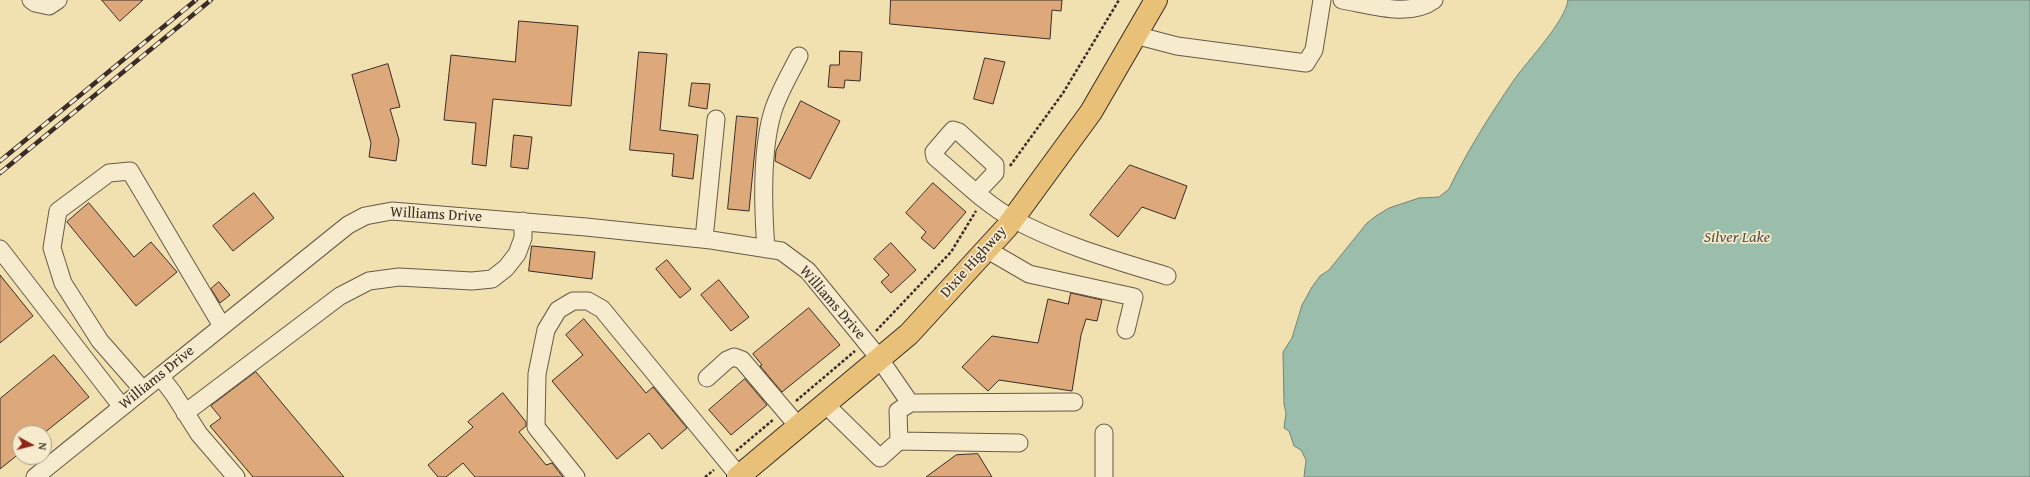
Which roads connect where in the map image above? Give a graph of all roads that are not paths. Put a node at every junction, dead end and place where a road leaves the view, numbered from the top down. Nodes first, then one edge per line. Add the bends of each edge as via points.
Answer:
1 (31, 0) edge
2 (58, 0) edge
3 (1156, 0) edge
4 (1322, 0) edge
5 (1342, 0) edge
6 (1434, 0) edge
7 (1135, 36) junction
8 (799, 56) dead end
9 (716, 119) dead end
10 (977, 192) dead end
11 (1013, 219) junction
12 (523, 221) junction
13 (704, 239) junction
14 (0, 249) edge
15 (766, 249) junction
16 (986, 249) junction
17 (1166, 276) dead end
18 (222, 326) junction
19 (1126, 330) dead end
20 (880, 358) junction
21 (160, 376) junction
22 (707, 378) dead end
23 (142, 390) junction
24 (1074, 402) dead end
25 (910, 403) junction
26 (825, 404) junction
27 (122, 407) junction
28 (185, 413) junction
29 (798, 426) junction
30 (1104, 433) dead end
31 (899, 441) junction
32 (1019, 443) dead end
33 (739, 476) edge
34 (35, 477) edge
35 (236, 477) edge
36 (576, 477) edge
37 (1104, 477) edge

1 - 2 street via 49,6
3 - 7 main road, Dixie Highway
4 - 7 street via 1314,50 1306,63 1301,64 1177,46
5 - 6 street via 1408,10 1427,6
7 - 11 main road, Dixie Highway via 1091,112
8 - 15 street via 773,112 766,148
9 - 13 street
10 - 11 street
11 - 16 main road, Dixie Highway
11 - 17 street via 1074,247
12 - 13 street, Williams Drive
12 - 18 street, Williams Drive via 392,211 365,216 348,225
12 - 28 street via 523,238 517,254 506,268 492,279 472,281 399,277 369,281 340,296
13 - 15 street, Williams Drive
14 - 27 street
15 - 20 street, Williams Drive via 781,251 808,271
16 - 19 street via 1029,274 1134,297
16 - 20 main road, Dixie Highway via 909,334
18 - 21 street, Williams Drive
18 - 23 street via 130,171 109,173 58,211 52,248 63,283 100,341
20 - 25 street, Williams Drive
20 - 26 main road, Dixie Highway
21 - 23 street, Williams Drive
21 - 28 street
22 - 29 street via 727,360 742,360
23 - 27 street, Williams Drive
24 - 25 street
25 - 31 street via 898,411
26 - 29 main road, Dixie Highway
26 - 31 street via 880,458
27 - 34 street, Williams Drive
28 - 35 street via 199,434
29 - 33 main road, Dixie Highway
30 - 37 street
31 - 32 street
33 - 36 street via 602,309 588,301 573,301 558,310 546,330 537,374 536,427

